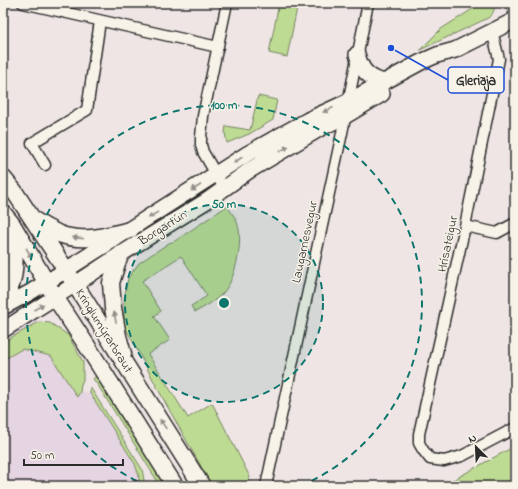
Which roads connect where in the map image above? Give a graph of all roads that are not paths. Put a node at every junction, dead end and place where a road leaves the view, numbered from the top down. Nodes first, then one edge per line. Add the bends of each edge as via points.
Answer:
1 (24, 3) edge
2 (227, 3) edge
3 (368, 3) edge
4 (512, 3) edge
5 (515, 17) edge
6 (515, 20) edge
7 (100, 21) junction
8 (492, 31) junction
9 (218, 47) junction
10 (454, 50) junction
11 (357, 54) junction
12 (384, 82) junction
13 (346, 109) junction
14 (45, 165) dead end
15 (3, 171) edge
16 (216, 175) junction
17 (3, 178) edge
18 (224, 188) junction
19 (14, 191) junction
20 (7, 219) edge
21 (32, 219) junction
22 (515, 222) edge
23 (465, 226) junction
24 (130, 230) junction
25 (121, 254) junction
26 (66, 270) junction
27 (46, 282) junction
28 (64, 291) junction
29 (3, 300) edge
30 (3, 307) edge
31 (3, 330) edge
32 (127, 369) junction
33 (515, 428) edge
34 (192, 469) junction
35 (175, 486) edge
36 (202, 486) edge
37 (266, 486) edge

1 - 7 street
2 - 9 street
3 - 11 street, Laugarnesvegur
4 - 5 street
6 - 8 street
7 - 9 street
7 - 14 street via 87,110 32,143
8 - 10 street
8 - 23 street, Hrísateigur via 499,59
9 - 16 street via 201,137 203,152
10 - 12 street via 432,57
10 - 13 street via 444,59
11 - 12 street via 367,74
11 - 13 street, Laugarnesvegur
12 - 13 street
13 -> 16 street, Borgartún via 308,120 247,154
18 -> 13 street, Borgartún via 241,175 325,126
13 - 37 street, Laugarnesvegur
15 - 19 main road
16 - 18 street
16 -> 24 street, Borgartún
17 - 19 main road, Kringlumýrarbraut
18 - 25 street, Borgartún
19 - 21 main road, Kringlumýrarbraut
20 -> 27 main road, Kringlumýrarbraut
20 - 29 main road via 14,267 10,286
24 -> 21 main road via 100,238 82,239 58,234
21 - 26 main road, Kringlumýrarbraut
22 - 23 street via 496,233
23 - 33 street, Hrísateigur via 419,434 420,443 430,459 444,462 462,456
24 - 26 street, Borgartún
25 - 28 street, Borgartún
32 -> 25 main road via 113,308 111,283
26 - 27 street, Borgartún
26 - 28 main road, Kringlumýrarbraut
27 - 28 main road, Kringlumýrarbraut
27 - 30 street, Borgartún
31 -> 28 street, Borgartún
28 - 32 main road, Kringlumýrarbraut
28 - 34 main road via 160,442
28 - 35 main road, Kringlumýrarbraut via 89,349
34 -> 32 main road, Kringlumýrarbraut
34 - 36 main road, Kringlumýrarbraut

